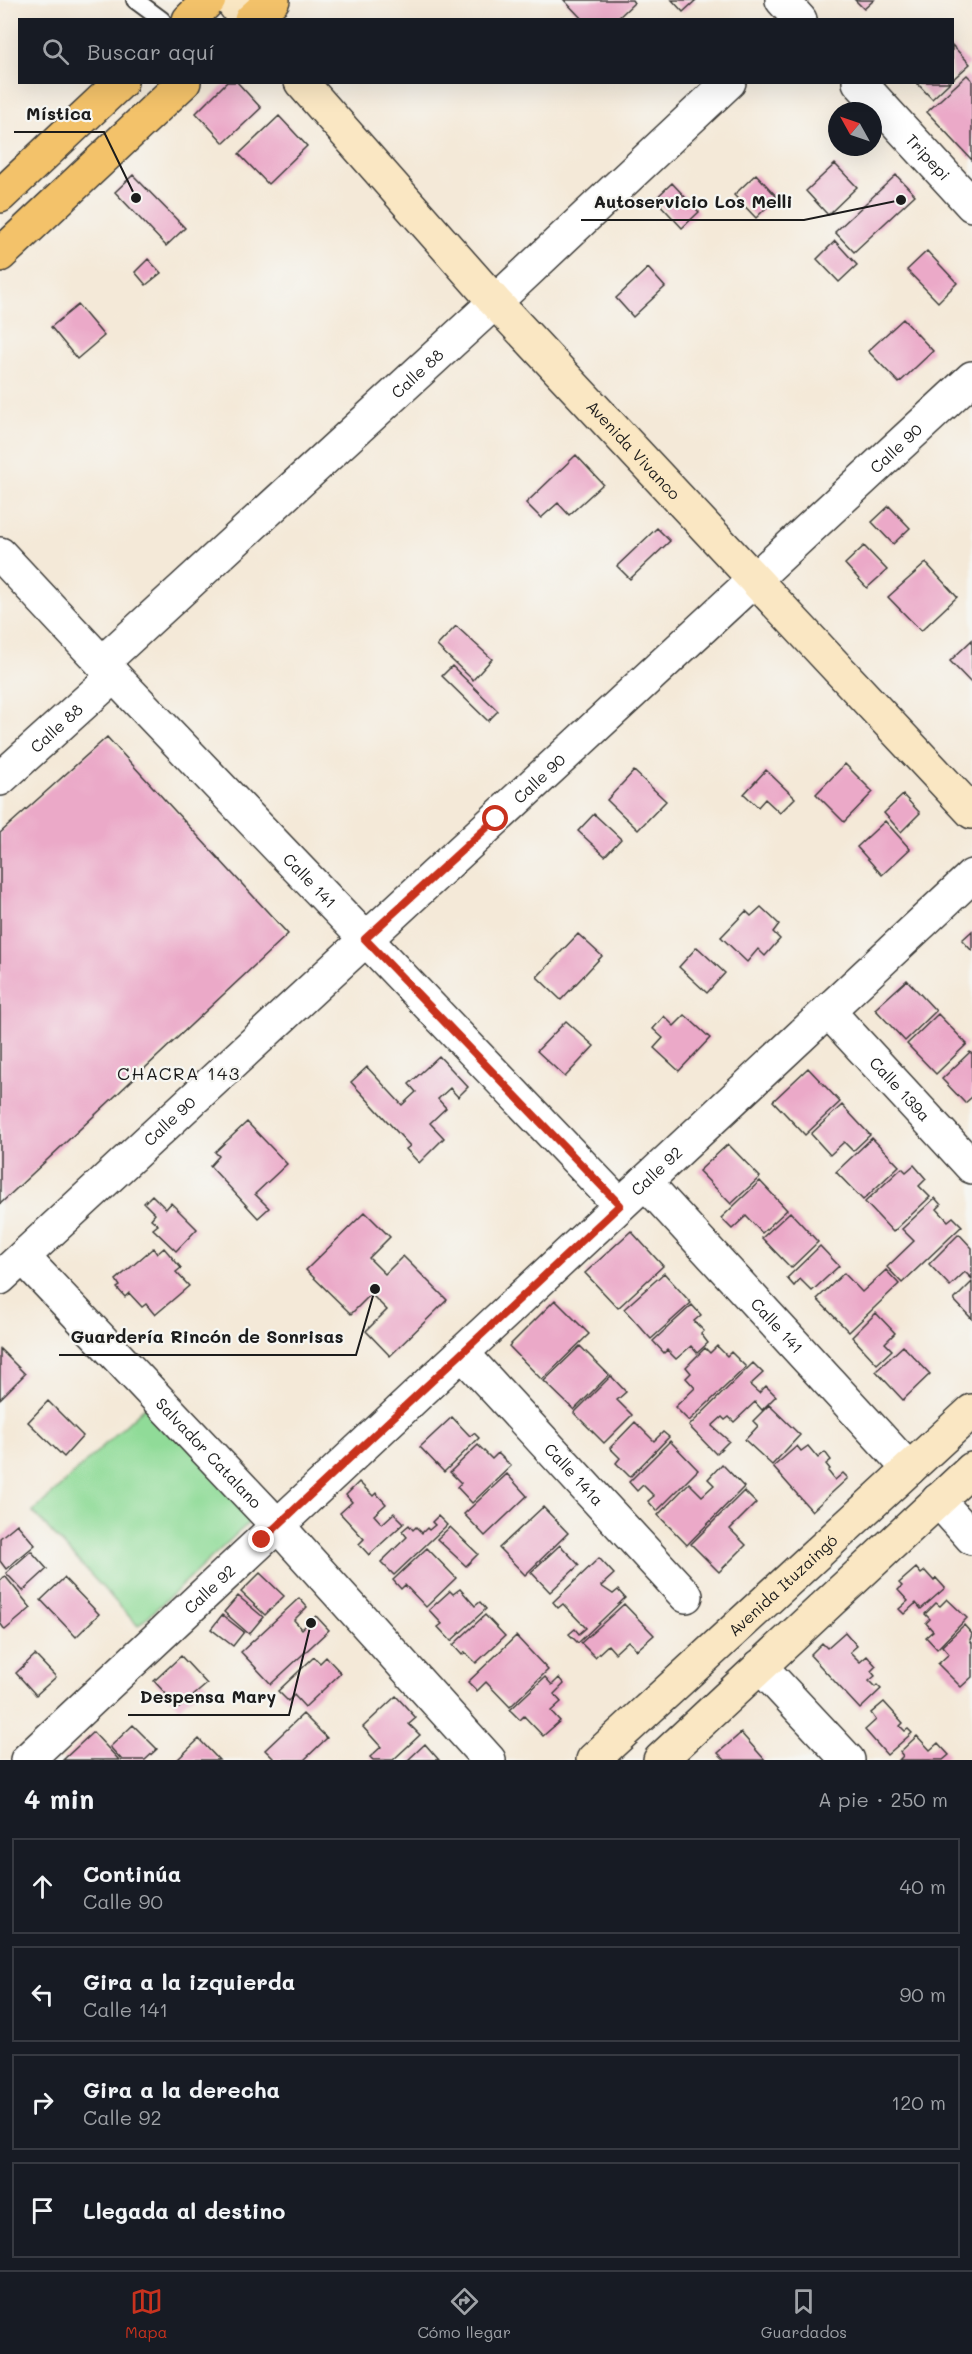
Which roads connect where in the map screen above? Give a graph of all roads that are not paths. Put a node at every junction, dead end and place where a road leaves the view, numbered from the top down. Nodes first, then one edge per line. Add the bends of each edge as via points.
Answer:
1 (135, 0) edge
2 (209, 0) edge
3 (231, 0) edge
4 (273, 0) edge
5 (159, 18) edge
6 (191, 18) edge
7 (244, 18) edge
8 (253, 18) edge
9 (119, 84) edge
10 (182, 84) edge
11 (303, 84) edge
12 (727, 84) edge
13 (861, 84) edge
14 (0, 196) edge
15 (972, 205) edge
16 (0, 255) edge
17 (495, 302) junction
18 (972, 378) edge
19 (0, 554) edge
20 (754, 580) junction
21 (108, 670) junction
22 (0, 779) edge
23 (972, 812) edge
24 (972, 876) edge
25 (365, 939) junction
26 (828, 1011) junction
27 (972, 1167) edge
28 (645, 1182) junction
29 (620, 1205) junction
30 (11, 1267) edge
31 (462, 1353) junction
32 (972, 1411) edge
33 (909, 1469) junction
34 (972, 1469) edge
35 (938, 1500) junction
36 (278, 1526) junction
37 (972, 1538) edge
38 (686, 1596) dead end
39 (760, 1666) junction
40 (27, 1760) edge
41 (489, 1760) edge
42 (593, 1760) edge
43 (660, 1760) edge
44 (848, 1760) edge

1 - 5 lane
2 - 6 main road
3 - 7 main road
4 - 8 main road
9 - 14 main road
10 - 16 main road
11 - 17 main road, Avenida Vivanco
12 - 17 street, Calle 88
13 - 15 street, Tripepi
17 - 20 main road, Avenida Vivanco
17 - 21 street, Calle 88
18 - 20 street, Calle 90
19 - 21 street, Calle 141
20 - 23 main road, Avenida Vivanco
20 - 25 street, Calle 90
21 - 22 street, Calle 88
21 - 25 street, Calle 141
24 - 26 street, Calle 92
25 - 29 street, Calle 141
25 - 30 street, Calle 90
26 - 27 street, Calle 139a
26 - 28 street, Calle 92
28 - 29 street, Calle 92
28 - 33 street, Calle 141
29 - 31 street, Calle 92
30 - 36 street, Salvador Catalano
31 - 36 street, Calle 92
31 - 38 street, Calle 141a
32 - 33 main road, Avenida Ituzaingó
33 - 42 main road, Avenida Ituzaingó
34 - 35 main road
35 - 37 street
35 - 39 main road
36 - 40 street, Calle 92
36 - 41 street, Salvador Catalano
39 - 43 main road
39 - 44 street

